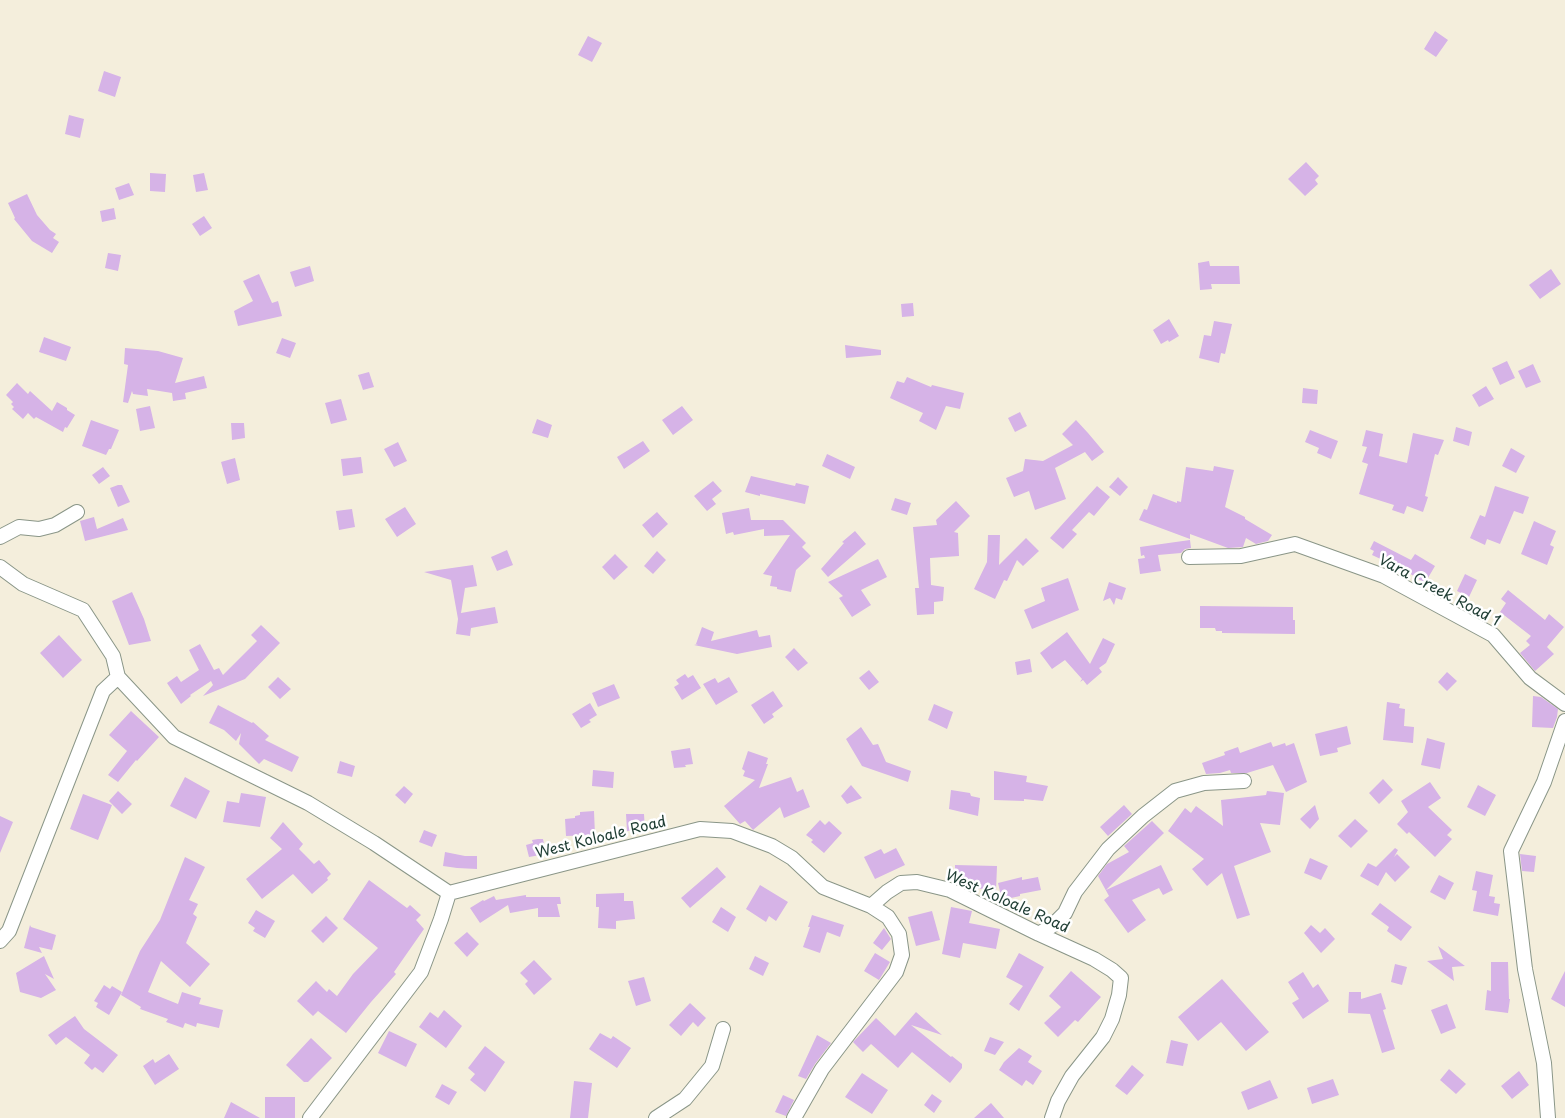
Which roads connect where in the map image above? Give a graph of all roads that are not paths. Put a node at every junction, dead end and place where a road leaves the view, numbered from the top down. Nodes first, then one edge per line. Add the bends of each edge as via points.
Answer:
1 (78, 512) dead end
2 (0, 537) edge
3 (1189, 557) dead end
4 (0, 567) edge
5 (118, 678) junction
6 (1565, 704) edge
7 (1565, 721) edge
8 (1244, 781) dead end
9 (449, 893) junction
10 (872, 906) junction
11 (1039, 934) junction
12 (0, 940) edge
13 (723, 1029) dead end
14 (310, 1118) edge
15 (656, 1118) edge
16 (794, 1118) edge
17 (1052, 1118) edge
18 (1548, 1118) edge

1 - 2 street via 55,525 19,527
3 - 6 street, Vara Creek Road 1 via 1241,556 1295,544 1384,576 1493,635 1530,678
4 - 5 street via 24,584 83,610 113,656
5 - 9 street via 174,737 308,803
5 - 12 street via 103,691 9,931
7 - 18 street via 1544,782 1511,851 1525,968 1544,1063
8 - 11 street via 1204,783 1176,791 1108,849 1075,892 1064,913
9 - 10 street, West Koloale Road via 700,829 732,831 772,846 792,858 823,887
9 - 14 street via 421,972
10 - 11 street, West Koloale Road via 901,884 917,882 950,890
10 - 16 street via 888,917 899,934 902,955 896,972 822,1070
11 - 17 street, West Koloale Road via 1094,959 1121,978 1120,995 1112,1019 1103,1037 1072,1076
13 - 15 street via 712,1066 685,1099

